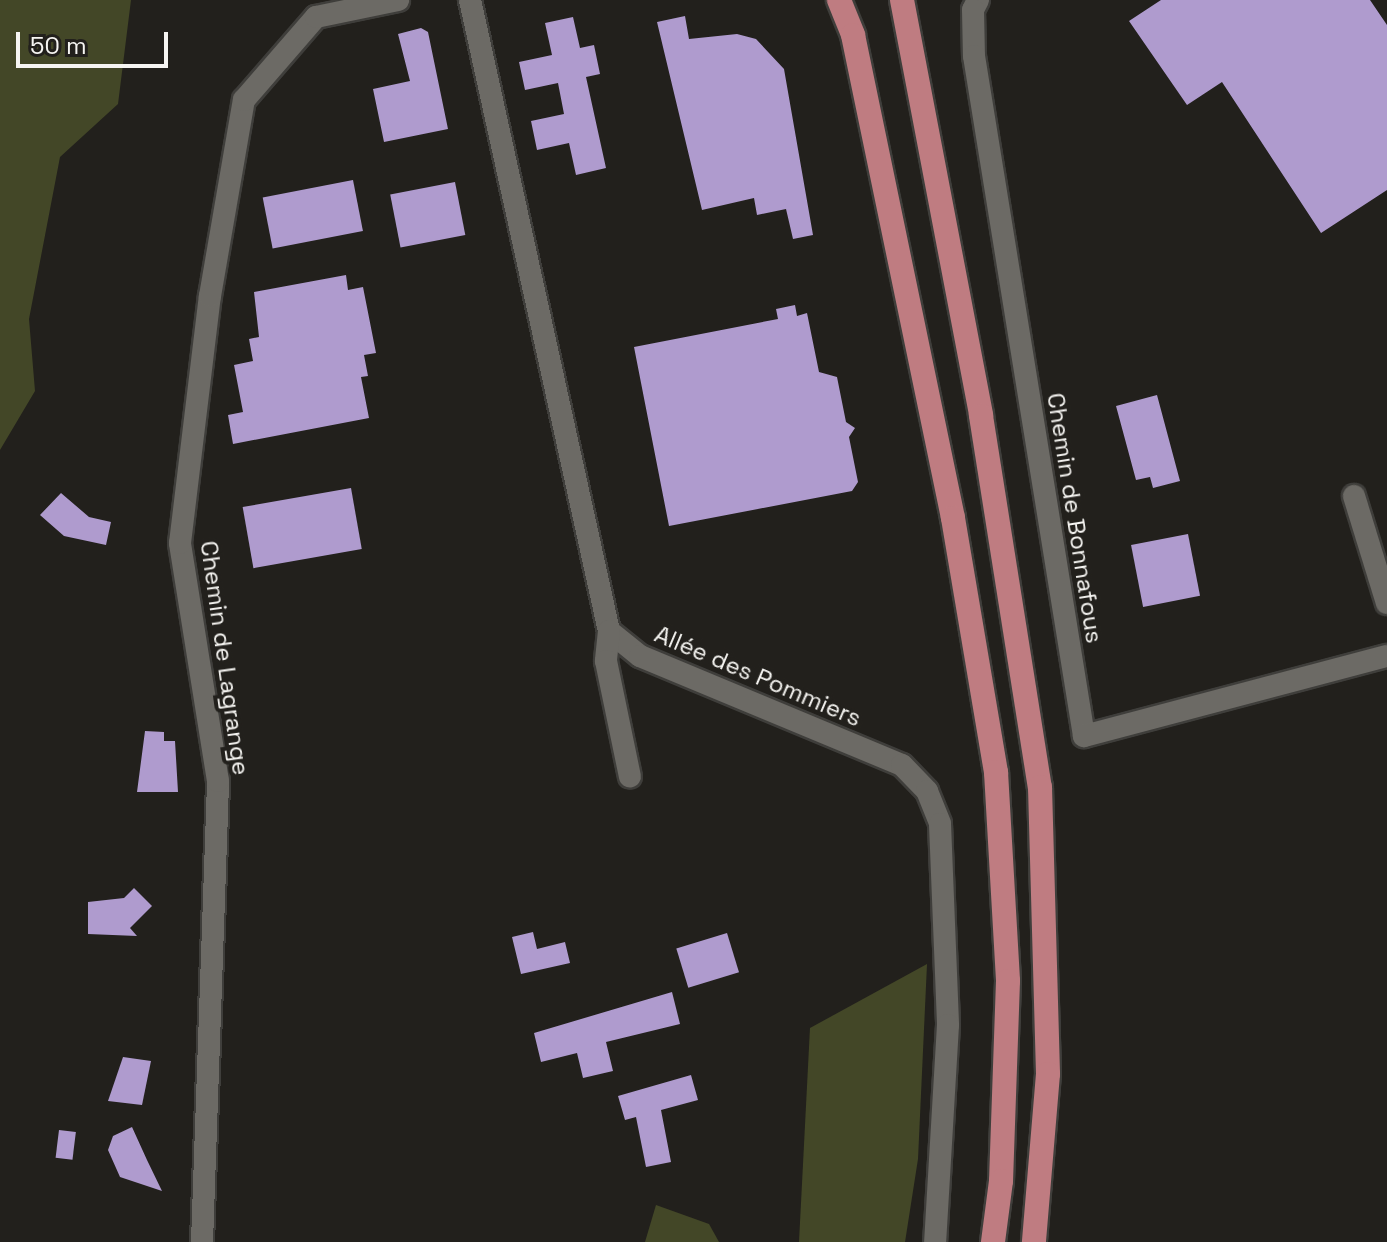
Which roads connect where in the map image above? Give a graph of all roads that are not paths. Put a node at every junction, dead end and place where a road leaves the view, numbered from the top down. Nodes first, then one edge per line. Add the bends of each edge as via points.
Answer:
1 (398, 0) edge
2 (470, 0) edge
3 (839, 0) edge
4 (902, 0) edge
5 (978, 0) edge
6 (1354, 496) dead end
7 (1387, 603) edge
8 (609, 631) junction
9 (1387, 656) edge
10 (630, 777) dead end
11 (202, 1242) edge
12 (935, 1242) edge
13 (993, 1242) edge
14 (1034, 1242) edge

1 - 11 street, Chemin de Lagrange via 316,17 244,100 180,543 218,781
2 - 8 street
3 - 13 main road via 853,35 953,518 996,772 1008,981 1001,1181
4 - 14 main road via 981,416 1040,787 1048,1074
5 - 9 street, Chemin de Bonnafous via 973,10 974,56 1084,736
6 - 7 street
8 - 10 street via 606,661
8 - 12 street, Allée des Pommiers via 640,656 902,765 927,791 940,824 948,1025

